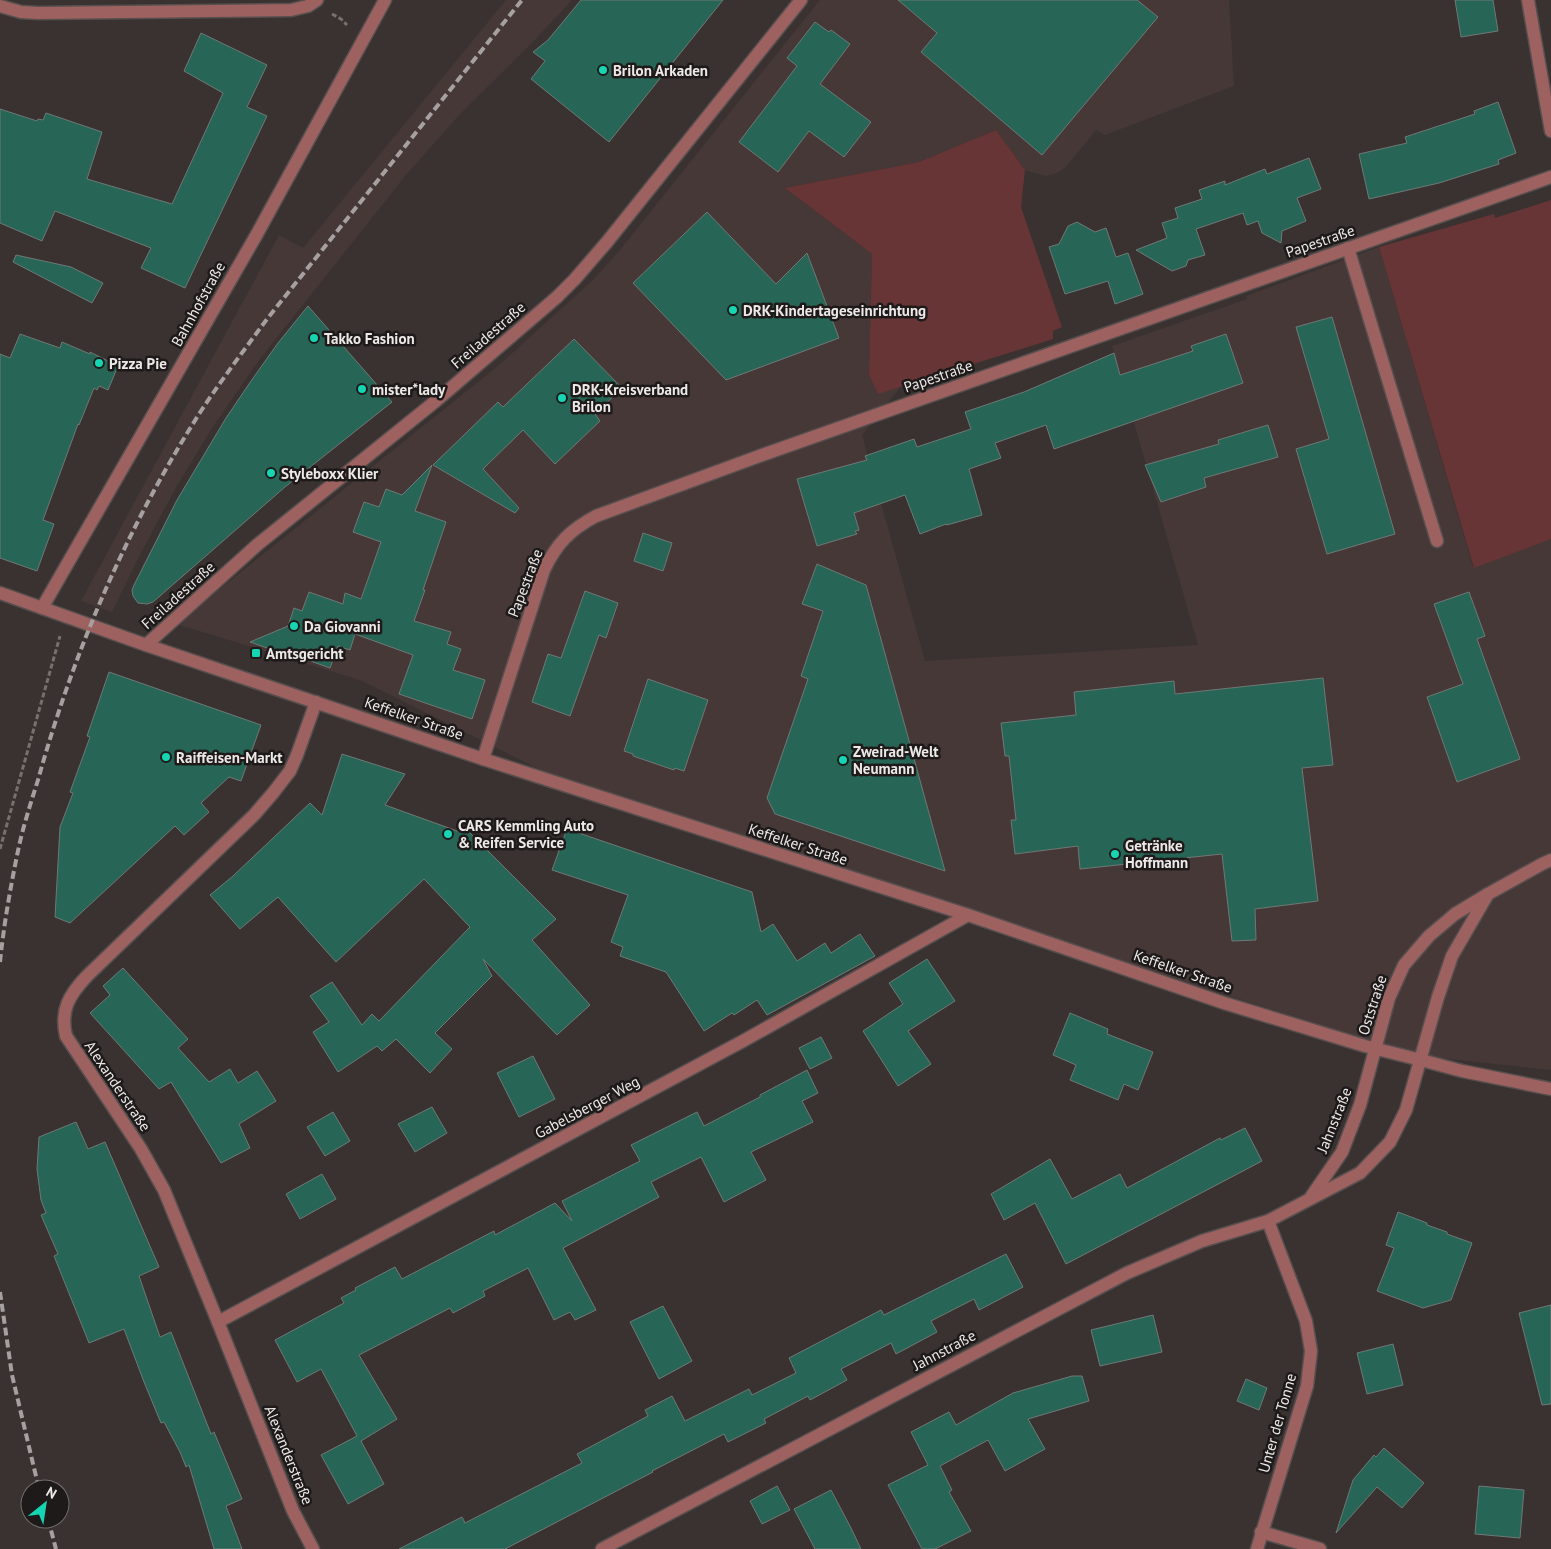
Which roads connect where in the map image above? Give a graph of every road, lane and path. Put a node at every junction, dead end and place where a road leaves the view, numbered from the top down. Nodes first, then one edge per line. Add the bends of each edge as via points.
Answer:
1 (385, 0) edge
2 (801, 0) edge
3 (1528, 0) edge
4 (316, 1) edge
5 (0, 6) edge
6 (1551, 132) edge
7 (1551, 177) edge
8 (1348, 248) junction
9 (1437, 541) dead end
10 (0, 593) edge
11 (42, 608) junction
12 (66, 617) junction
13 (146, 645) junction
14 (316, 702) junction
15 (483, 759) junction
16 (0, 849) edge
17 (1551, 860) edge
18 (1488, 894) junction
19 (968, 915) junction
20 (1376, 1048) junction
21 (1421, 1060) junction
22 (1551, 1089) edge
23 (1310, 1199) junction
24 (1268, 1221) junction
25 (218, 1322) junction
26 (1261, 1532) junction
27 (313, 1549) edge
28 (602, 1549) edge
29 (1257, 1549) edge
30 (1320, 1549) edge

1 - 11 street, Bahnhofstraße via 257,234
2 - 13 street, Freiladestraße via 608,242 557,297 437,400 257,545
3 - 6 street
4 - 5 street via 298,9 252,10 38,13
7 - 8 street, Papestraße
8 - 9 street
8 - 15 street, Papestraße via 765,454 582,524 559,543 544,570
10 - 11 street
11 - 12 street, Keffelker Straße
12 - 13 street, Keffelker Straße
12 - 16 path
13 - 14 street, Keffelker Straße
14 - 15 street, Keffelker Straße
14 - 25 street, Alexanderstraße via 290,771 278,788 87,976 65,1008 66,1036 141,1149 164,1190
15 - 19 street, Keffelker Straße
17 - 18 street, Oststraße
18 - 20 street, Oststraße via 1455,914 1428,936 1404,965 1389,998
18 - 21 street via 1452,956
19 - 20 street, Keffelker Straße via 1224,1003
19 - 25 street, Gabelsberger Weg via 743,1041
20 - 21 street, Keffelker Straße
20 - 23 street, Jahnstraße via 1360,1105 1342,1152
21 - 22 street, Keffelker Straße
21 - 23 street, Jahnstraße via 1406,1110 1390,1142 1360,1173
23 - 24 street, Jahnstraße
24 - 26 street, Unter der Tonne via 1306,1321 1311,1350 1307,1386
24 - 28 street, Jahnstraße via 1202,1240 1127,1273
25 - 27 street, Alexanderstraße via 293,1511
26 - 29 street, Unter der Tonne
26 - 30 street

